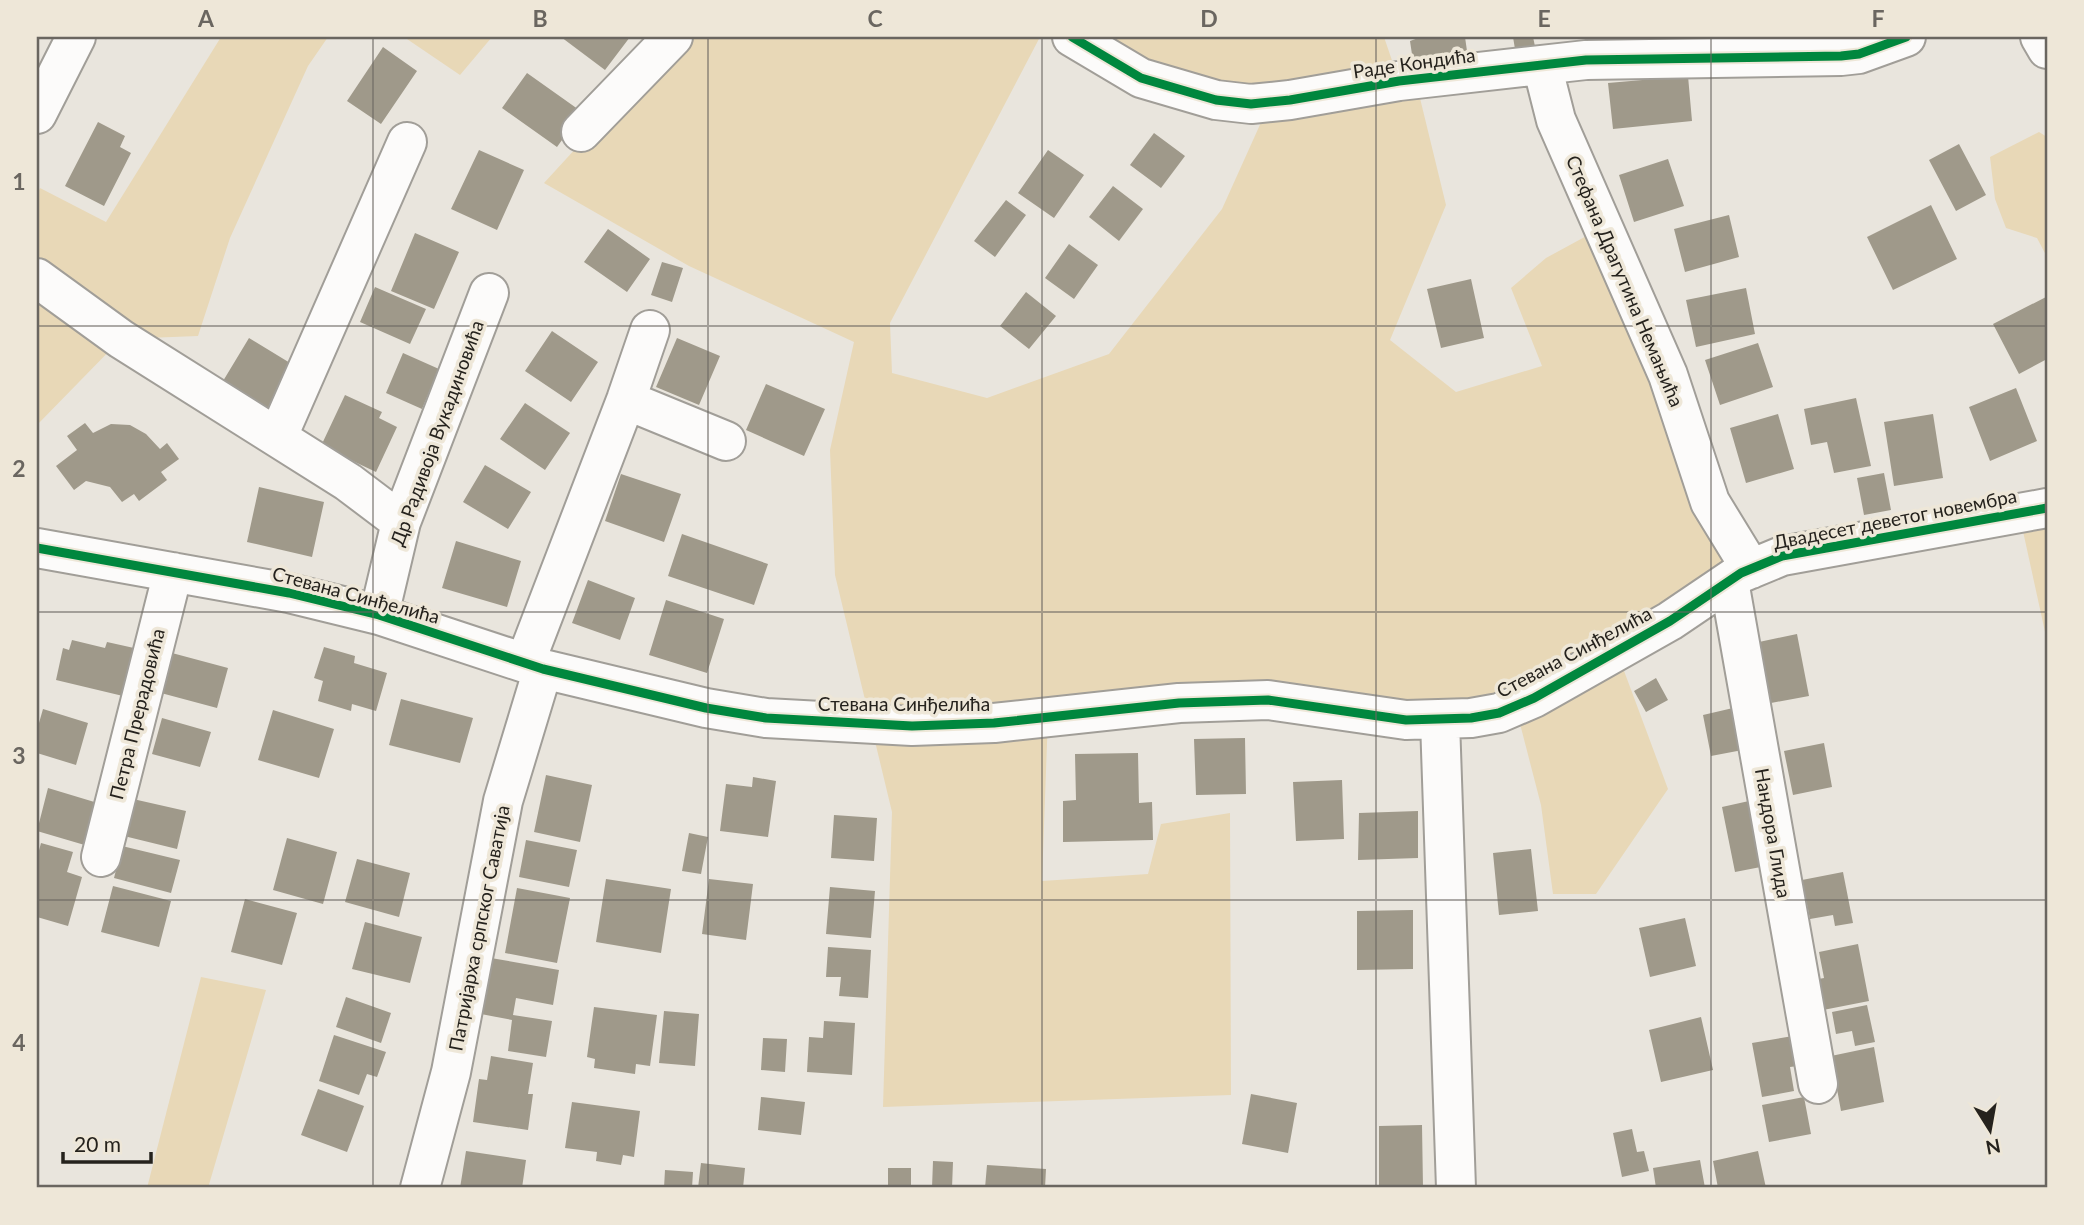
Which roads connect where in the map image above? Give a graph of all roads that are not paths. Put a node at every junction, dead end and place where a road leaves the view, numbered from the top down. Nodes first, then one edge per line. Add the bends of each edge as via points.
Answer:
1 (76, 37) edge
2 (673, 37) edge
3 (1072, 37) edge
4 (2040, 37) edge
5 (1901, 38) edge
6 (1621, 48) edge
7 (2047, 49) edge
8 (1542, 65) junction
9 (37, 114) edge
10 (581, 132) dead end
11 (407, 142) dead end
12 (37, 278) edge
13 (489, 293) dead end
14 (650, 330) dead end
15 (626, 400) junction
16 (278, 436) junction
17 (726, 441) dead end
18 (2047, 508) edge
19 (401, 522) junction
20 (37, 548) edge
21 (173, 572) junction
22 (1740, 575) junction
23 (379, 615) junction
24 (534, 666) junction
25 (1440, 721) junction
26 (101, 857) dead end
27 (1818, 1084) dead end
28 (420, 1188) edge
29 (1456, 1188) edge

1 - 9 street
2 - 10 street
3 - 8 street, Раде Кондића via 1141,78 1216,100 1251,104
4 - 7 street
5 - 6 street, Раде Кондића via 1859,54 1819,58
6 - 8 street, Раде Кондића
8 - 22 street, Стефана Драгутина Немањића via 1556,120 1668,375 1710,502
11 - 16 street
12 - 16 street via 121,339
13 - 19 street, Др Радивоја Вукадиновића
14 - 15 street, Патријарха српског Саватија
15 - 17 street
15 - 24 street, Патријарха српског Саватија
16 - 19 street
18 - 22 street, Двадесет деветог новембра via 1782,556
19 - 23 street, Др Радивоја Вукадиновића
20 - 21 street, Стевана Синђелића
21 - 23 street, Стевана Синђелића
21 - 26 street, Петра Прерадовића
22 - 25 street, Стевана Синђелића via 1670,621 1534,698 1499,712
22 - 27 street, Нандора Глида
23 - 24 street, Стевана Синђелића
24 - 25 street, Стевана Синђелића via 706,708 847,724 949,725 1179,703 1268,700
24 - 28 street, Патријарха српског Саватија via 451,1072
25 - 29 street

